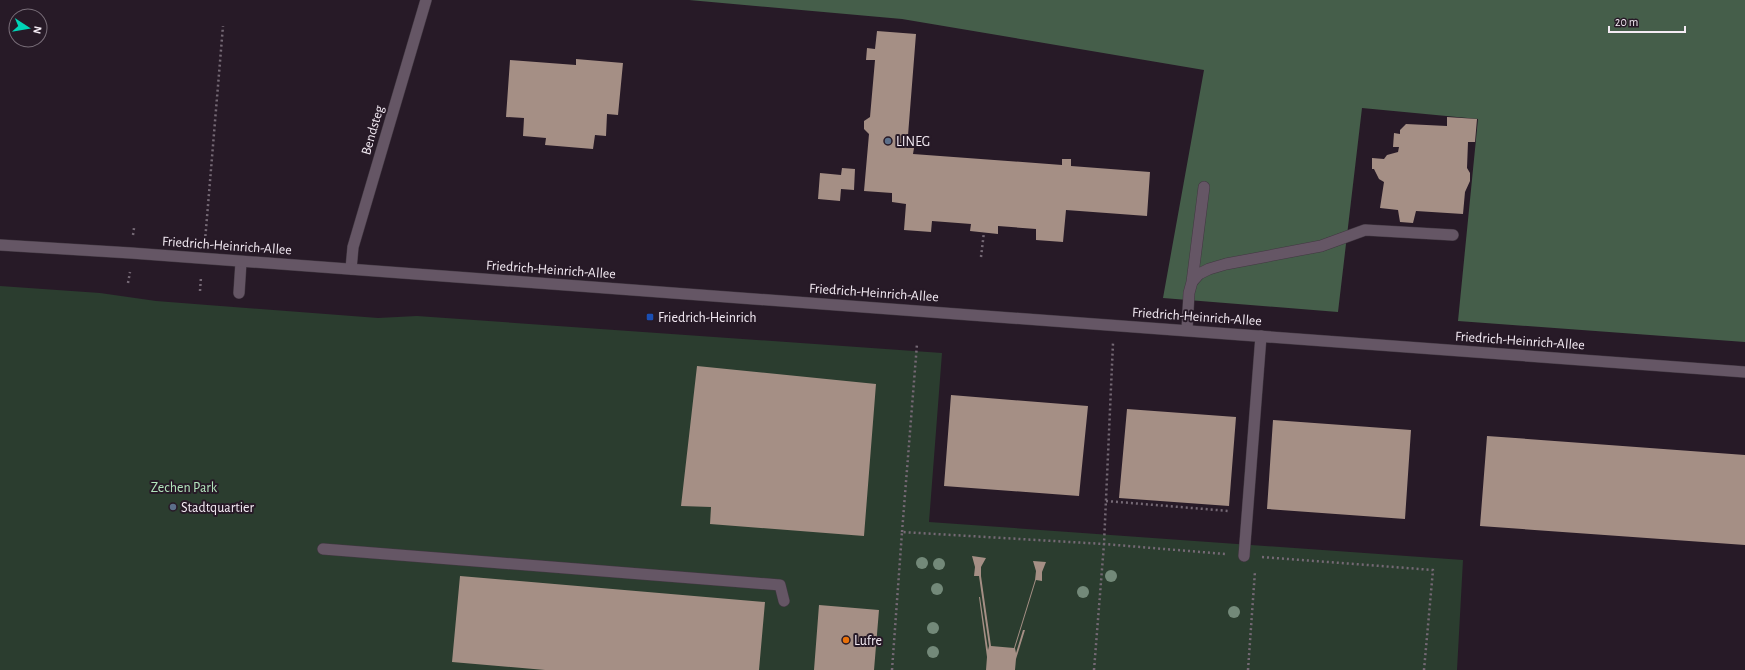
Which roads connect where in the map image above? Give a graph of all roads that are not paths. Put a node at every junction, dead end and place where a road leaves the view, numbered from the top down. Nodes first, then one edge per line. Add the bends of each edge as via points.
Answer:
1 (426, 0) edge
2 (1204, 188) dead end
3 (1453, 235) dead end
4 (0, 245) edge
5 (241, 262) junction
6 (351, 269) junction
7 (1192, 282) junction
8 (239, 293) dead end
9 (1187, 330) junction
10 (1261, 336) junction
11 (1745, 372) edge
12 (323, 549) dead end
13 (1244, 556) road end
14 (784, 601) dead end

1 - 6 main road, Bendsteg via 353,247
2 - 7 main road
3 - 7 main road via 1365,230 1321,246 1215,267 1199,274
4 - 5 main road, Friedrich-Heinrich-Allee
5 - 6 main road, Friedrich-Heinrich-Allee
5 - 8 main road
6 - 9 main road, Friedrich-Heinrich-Allee
7 - 9 main road
9 - 10 main road, Friedrich-Heinrich-Allee
10 - 11 main road, Friedrich-Heinrich-Allee
10 - 13 main road
12 - 14 main road via 780,585

